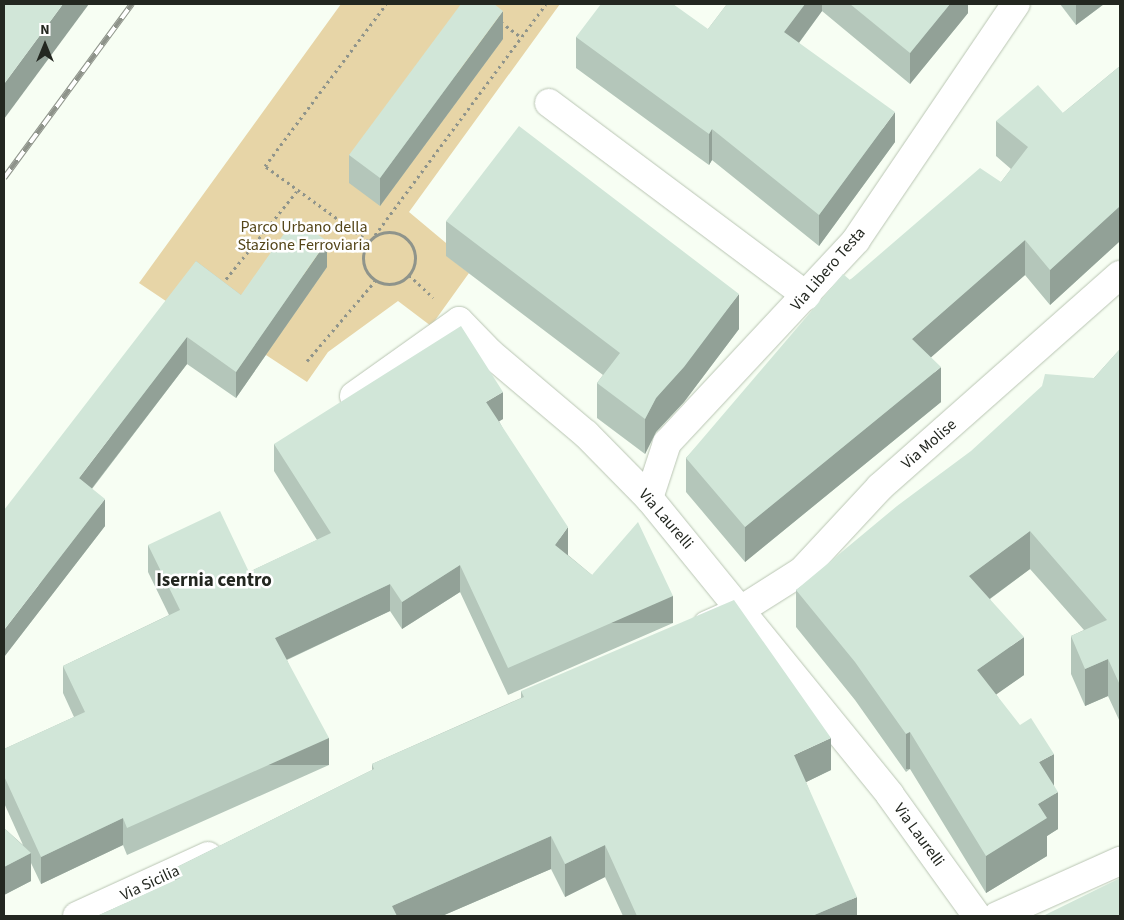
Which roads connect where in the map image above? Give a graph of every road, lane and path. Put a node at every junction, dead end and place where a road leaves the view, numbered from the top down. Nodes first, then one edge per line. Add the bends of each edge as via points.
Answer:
1 (386, 4) edge
2 (546, 4) edge
3 (1016, 4) edge
4 (498, 20) edge
5 (521, 37) junction
6 (549, 104) dead end
7 (297, 191) junction
8 (375, 235) junction
9 (368, 241) junction
10 (1120, 275) edge
11 (375, 281) junction
12 (217, 291) edge
13 (807, 296) junction
14 (308, 361) dead end
15 (330, 414) edge
16 (649, 498) junction
17 (740, 611) junction
18 (686, 635) edge
19 (232, 844) edge
20 (1120, 861) edge
21 (78, 916) edge
22 (978, 916) edge
23 (997, 916) edge

1 - 7 path via 265,166
2 - 5 path
3 - 13 street, Via Libero Testa via 856,240
4 - 5 path
5 - 8 path
6 - 13 street
7 - 9 path
7 - 12 path
8 - 9 path
8 - 11 path via 383,232 401,234 412,246 415,262 400,283 392,285
9 - 11 path via 364,249 364,267
10 - 17 street, Via Molise via 880,487 802,571
11 - 14 path
13 - 16 street, Via Libero Testa via 667,443
15 - 16 street, Via Laurelli via 458,321 490,353 586,434
16 - 17 street, Via Laurelli
17 - 18 street
17 - 22 street, Via Laurelli via 890,795
19 - 21 street, Via Sicilia
20 - 23 street

